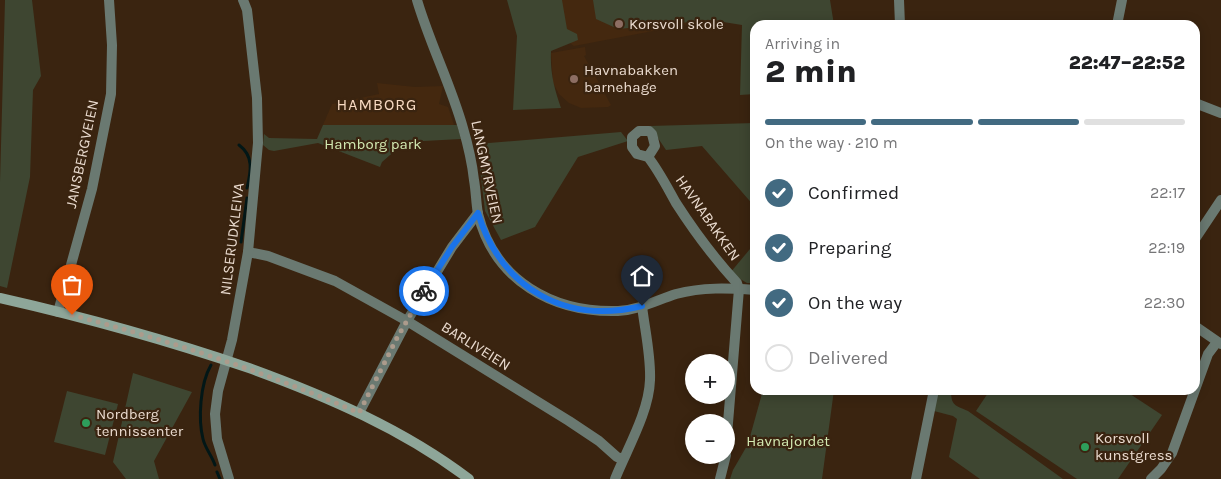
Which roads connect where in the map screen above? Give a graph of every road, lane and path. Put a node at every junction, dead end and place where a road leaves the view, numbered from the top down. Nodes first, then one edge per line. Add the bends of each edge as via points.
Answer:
1 (109, 0) edge
2 (243, 0) edge
3 (417, 0) edge
4 (899, 0) edge
5 (1122, 0) edge
6 (900, 20) edge
7 (1118, 20) edge
8 (1200, 105) edge
9 (1221, 113) edge
10 (648, 157) dead end
11 (1221, 200) edge
12 (478, 213) junction
13 (1200, 232) edge
14 (248, 252) junction
15 (739, 289) junction
16 (750, 290) edge
17 (0, 298) edge
18 (642, 306) junction
19 (58, 312) junction
20 (407, 321) junction
21 (1200, 330) edge
22 (1219, 343) edge
23 (227, 361) junction
24 (1200, 376) edge
25 (933, 395) edge
26 (1193, 395) edge
27 (359, 413) junction
28 (729, 414) edge
29 (623, 459) junction
30 (724, 464) edge
31 (229, 479) edge
32 (469, 479) edge
33 (615, 479) edge
34 (720, 479) edge
35 (916, 479) edge
36 (1151, 479) edge

1 - 19 street, JANSBERGVEIEN via 111,94 92,189
2 - 14 street, NILSERUDKLEIVA via 247,10 257,98 258,143
3 - 12 street, LANGMYRVEIEN via 463,127
4 - 6 street
5 - 7 street
8 - 9 street
10 - 15 street, HAVNABAKKEN
11 - 13 street
12 - 18 street, LANGMYRVEIEN via 498,258 515,278 537,294 589,310 618,311
12 - 20 street via 452,247
14 - 20 street, BARLIVEIEN via 268,256 335,281
14 - 23 street, NILSERUDKLEIVA
15 - 16 street, LANGMYRVEIEN
15 - 18 street, LANGMYRVEIEN via 701,288
15 - 28 street
17 - 19 main road
18 - 29 street via 650,381 644,409
19 - 23 main road via 151,336
20 - 27 street
20 - 29 street, BARLIVEIEN via 569,420
21 - 22 street
22 - 24 street via 1208,354
23 - 27 main road
23 - 31 street, NILSERUDKLEIVA via 216,402 215,425
25 - 35 street
26 - 36 street via 1172,453
27 - 32 main road via 427,450
29 - 33 street
30 - 34 street

